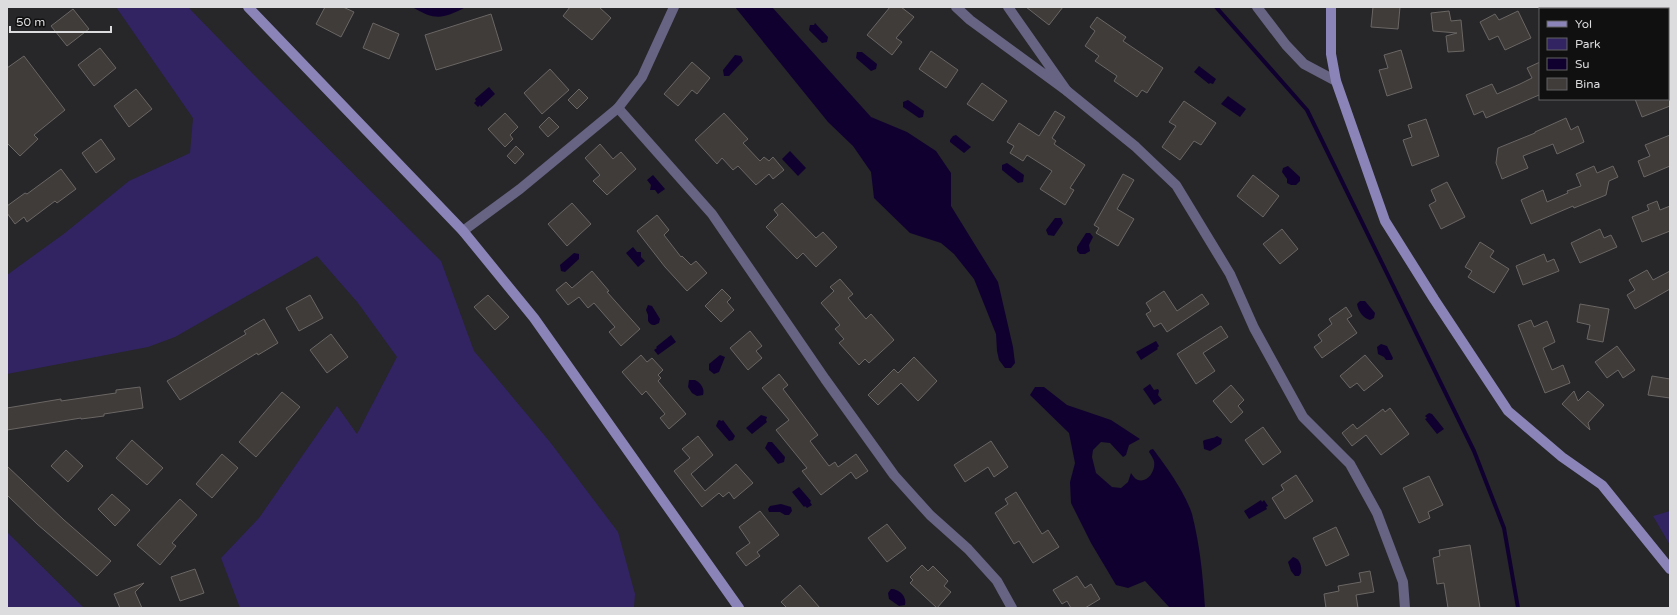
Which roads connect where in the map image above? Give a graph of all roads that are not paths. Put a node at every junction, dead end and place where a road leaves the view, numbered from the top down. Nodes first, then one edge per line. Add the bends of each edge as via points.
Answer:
1 (248, 7) edge
2 (674, 7) edge
3 (956, 7) edge
4 (1008, 7) edge
5 (1257, 7) edge
6 (1331, 7) edge
7 (1336, 81) junction
8 (1067, 91) junction
9 (618, 108) junction
10 (463, 231) junction
11 (1670, 569) edge
12 (739, 608) edge
13 (1012, 608) edge
14 (1405, 608) edge

1 - 10 street
2 - 9 street via 642,77
3 - 8 street
4 - 8 street
5 - 7 street via 1304,64
6 - 7 street via 1331,54
7 - 11 street via 1385,221 1508,411 1562,457 1602,485
8 - 14 street via 1136,147 1176,186 1230,274 1254,328 1303,417 1350,464 1377,513 1403,582
9 - 10 street via 520,189
9 - 13 street via 712,214 894,475 930,515 968,549 997,581
10 - 12 street via 534,318

